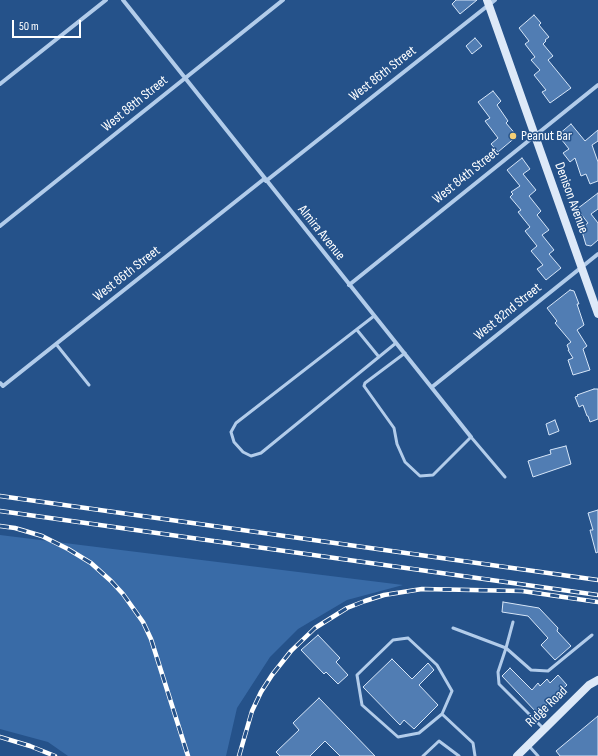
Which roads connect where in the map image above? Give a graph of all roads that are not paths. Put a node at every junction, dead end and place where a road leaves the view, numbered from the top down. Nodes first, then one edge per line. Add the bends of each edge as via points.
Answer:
1 (106, 0) edge
2 (123, 0) edge
3 (283, 0) edge
4 (490, 2) edge
5 (185, 78) junction
6 (0, 84) edge
7 (598, 85) edge
8 (535, 135) junction
9 (265, 180) junction
10 (0, 226) edge
11 (598, 254) edge
12 (582, 267) junction
13 (349, 284) junction
14 (598, 314) edge
15 (374, 316) junction
16 (357, 330) junction
17 (396, 343) junction
18 (56, 344) junction
19 (405, 353) junction
20 (379, 357) junction
21 (1, 385) edge
22 (89, 385) dead end
23 (432, 387) junction
24 (471, 437) junction
25 (505, 477) dead end
26 (513, 622) dead end
27 (453, 628) dead end
28 (592, 634) dead end
29 (506, 648) junction
30 (598, 680) edge
31 (442, 714) junction
32 (544, 729) junction
33 (528, 744) junction
34 (423, 756) edge
35 (459, 756) edge
36 (475, 756) edge
37 (517, 756) edge
38 (538, 756) edge

1 - 6 street
2 - 5 street, Almira Avenue
3 - 5 street, West 88th Street
4 - 8 main road, Denison Avenue
4 - 9 street, West 86th Street
5 - 9 street, Almira Avenue
5 - 10 street, West 88th Street
7 - 8 street, West 84th Street
8 - 12 main road, Denison Avenue
8 - 13 street, West 84th Street
9 - 13 street, Almira Avenue
9 - 18 street, West 86th Street
11 - 12 street, West 82nd Street
12 - 14 main road, Denison Avenue
12 - 23 street, West 82nd Street
13 - 15 street, Almira Avenue
15 - 16 lane
15 - 17 street, Almira Avenue
16 - 20 lane
16 - 20 lane via 236,423 231,432 234,442 251,456 261,453
17 - 19 street, Almira Avenue
17 - 20 lane
18 - 21 street, West 86th Street
18 - 22 lane
19 - 23 street, Almira Avenue
19 - 24 lane via 364,386 394,428 397,444 405,462 420,476 434,475
23 - 24 street, Almira Avenue
24 - 25 lane, Almira Avenue
26 - 29 lane
27 - 29 lane
28 - 29 lane via 548,671 531,670
29 - 32 lane via 498,672 499,684
30 - 32 main road, Ridge Road via 589,685
31 - 31 lane via 419,733 398,737 362,705 358,675 393,640 408,638 437,665 452,691
31 - 36 lane via 473,743
32 - 33 main road, Ridge Road
33 - 37 main road, Ridge Road
33 - 38 lane
34 - 35 lane via 439,741

